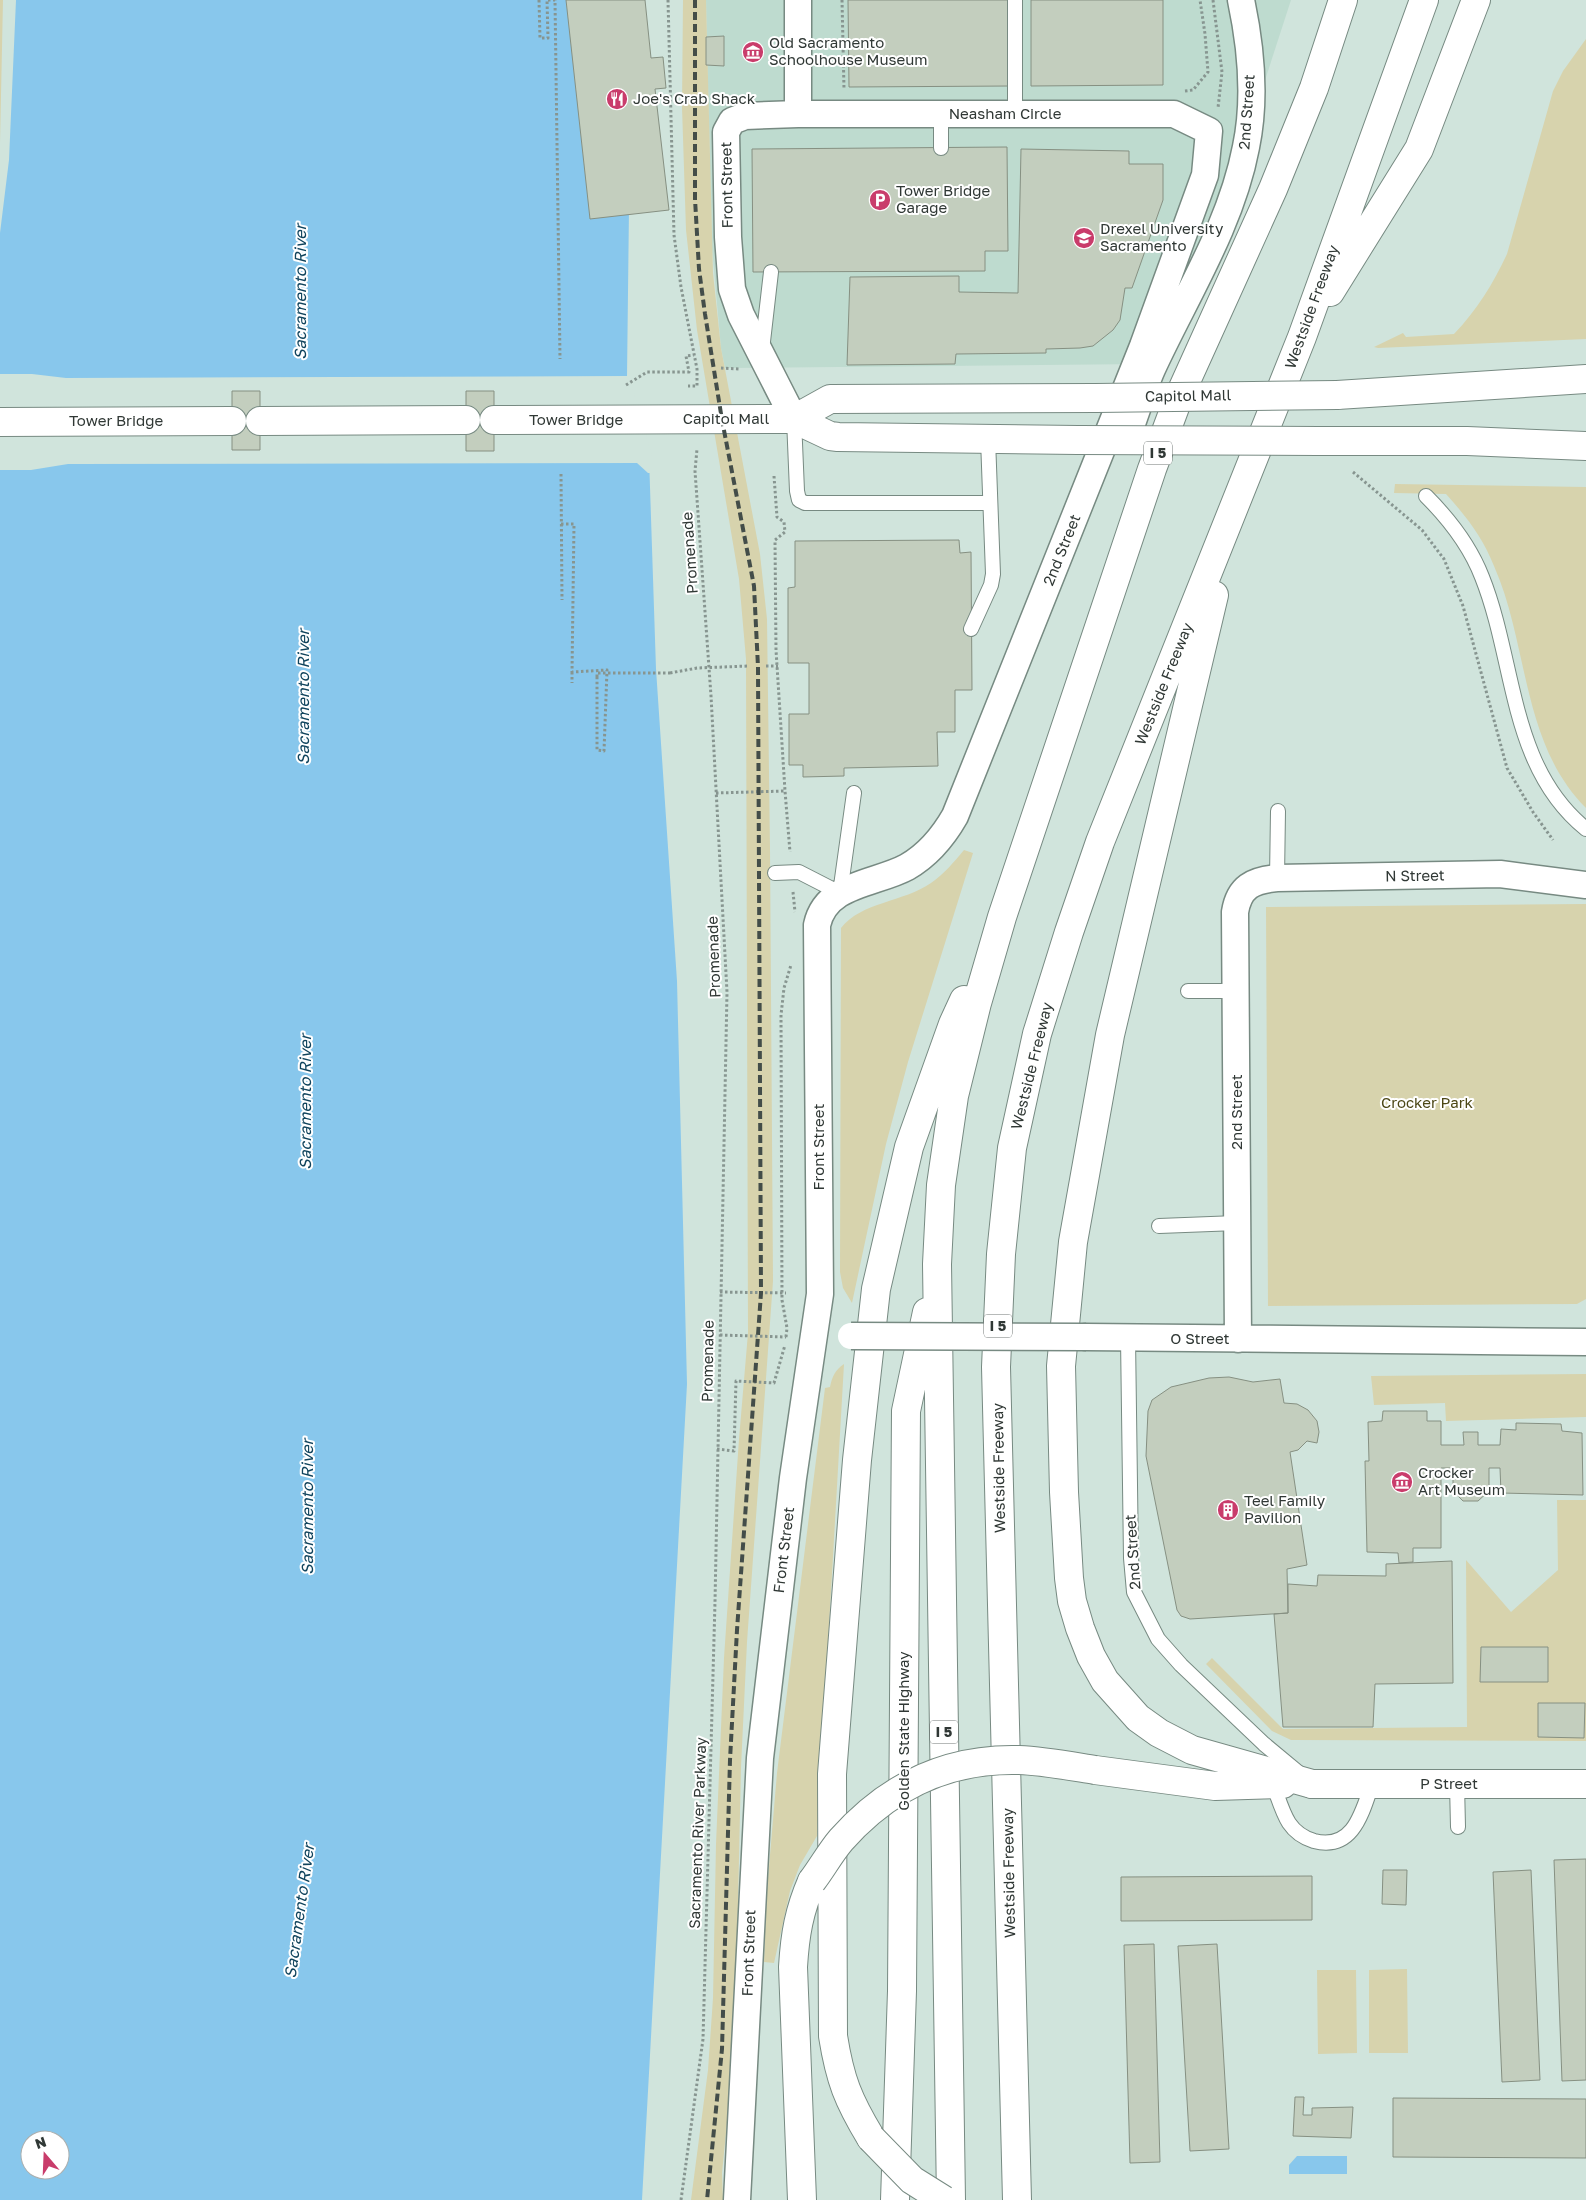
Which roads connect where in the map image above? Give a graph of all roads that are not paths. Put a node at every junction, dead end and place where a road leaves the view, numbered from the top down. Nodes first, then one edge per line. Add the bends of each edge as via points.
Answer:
1 (798, 0) edge
2 (1015, 0) edge
3 (1241, 0) edge
4 (1343, 0) edge
5 (1424, 0) edge
6 (1476, 0) edge
7 (798, 114) junction
8 (941, 114) junction
9 (1016, 114) junction
10 (1209, 131) joint
11 (940, 148) dead end
12 (771, 272) dead end
13 (1302, 338) junction
14 (751, 362) junction
15 (1586, 379) edge
16 (1142, 396) junction
17 (794, 418) junction
18 (466, 420) dead end
19 (494, 420) dead end
20 (659, 420) joint
21 (232, 421) dead end
22 (260, 421) dead end
23 (0, 422) edge
24 (988, 439) junction
25 (1126, 440) junction
26 (1586, 446) edge
27 (1426, 496) dead end
28 (990, 502) junction
29 (1233, 511) junction
30 (971, 629) dead end
31 (854, 793) dead end
32 (1278, 811) dead end
33 (1586, 829) edge
34 (775, 873) dead end
35 (1277, 878) junction
36 (1586, 885) edge
37 (1245, 887) joint
38 (834, 898) junction
39 (1002, 917) junction
40 (1237, 990) junction
41 (1188, 992) dead end
42 (1237, 1223) junction
43 (1159, 1226) dead end
44 (937, 1264) junction
45 (815, 1335) junction
46 (1128, 1338) junction
47 (1238, 1339) junction
48 (1586, 1342) edge
49 (1273, 1784) junction
50 (1312, 1784) junction
51 (1372, 1784) junction
52 (1457, 1784) junction
53 (1586, 1784) edge
54 (1458, 1827) dead end
55 (737, 2200) edge
56 (802, 2200) edge
57 (895, 2200) edge
58 (944, 2200) edge
59 (951, 2200) edge
60 (1017, 2200) edge

1 - 7 street
2 - 9 lane
3 - 16 street, 2nd Street via 1250,45 1247,145 1234,191 1213,244
4 - 39 main road, I 5 via 1314,88 1273,189 1178,399
5 - 13 main road, Westside Freeway / I 5
6 - 13 main road via 1420,149
7 - 8 street, Neasham Circle
7 - 14 street, Front Street via 740,116 732,121 726,132 730,278
8 - 9 street, Neasham Circle
8 - 11 lane
9 - 10 street, Neasham Circle via 1174,114
10 - 38 street, 2nd Street via 1205,175 1143,346 955,816 931,849 909,866
12 - 14 lane
13 - 29 main road, Westside Freeway / I 5
14 - 17 street, Front Street
15 - 16 main road, Capitol Mall, bridge via 1337,395
16 - 17 main road, Capitol Mall, bridge via 830,399
16 - 25 street, 2nd Street
17 - 20 main road, Capitol Mall
17 - 24 main road, Capitol Mall via 838,437
17 - 28 lane via 797,491 805,503
18 - 22 main road
19 - 20 main road, Tower Bridge
21 - 23 main road, Tower Bridge
24 - 25 main road, Capitol Mall, bridge
24 - 28 lane
25 - 26 main road, Capitol Mall, bridge via 1467,441
27 - 33 lane via 1460,534 1482,577 1520,720 1537,768 1558,801
28 - 30 lane via 992,585
29 - 50 main road via 1110,1035 1073,1242 1061,1366 1069,1578 1072,1601 1091,1656 1105,1681 1138,1718 1192,1750
29 - 60 main road, Westside Freeway / I 5 via 1100,842 1037,1034 1012,1148 1001,1254 996,1367
31 - 38 lane
32 - 35 lane
34 - 38 lane via 798,872
35 - 36 street, N Street via 1500,874
35 - 37 street, N Street via 1260,880
37 - 40 street, 2nd Street via 1235,912
38 - 45 street, Front Street via 822,910 817,925 820,1294
39 - 44 main road, I 5 via 954,1096 941,1185
39 - 58 main road, bridge via 953,1024 909,1147 876,1289 857,1460 832,1774 833,2036 839,2073 852,2107 871,2138 912,2180
40 - 41 lane
40 - 42 street, 2nd Street
42 - 43 lane
42 - 47 street, 2nd Street
44 - 57 main road, Golden State Highway via 906,1411 902,1991
44 - 59 main road, I 5
45 - 46 street, O Street, bridge
45 - 55 street, Front Street via 793,1478 760,1758
46 - 47 street, O Street
46 - 50 lane, 2nd Street via 1134,1592 1158,1639 1181,1665 1264,1744
47 - 48 street, O Street
49 - 50 main road, P Street
49 - 51 lane via 1290,1824 1308,1839 1322,1843 1342,1839 1351,1830 1360,1817
49 - 56 main road, P Street, bridge via 1215,1786 1020,1760 983,1762 940,1770 904,1786 870,1811 840,1841 812,1881 801,1907 795,1934 793,1967
50 - 51 main road, P Street
51 - 52 main road, P Street
52 - 53 main road, P Street
52 - 54 lane

